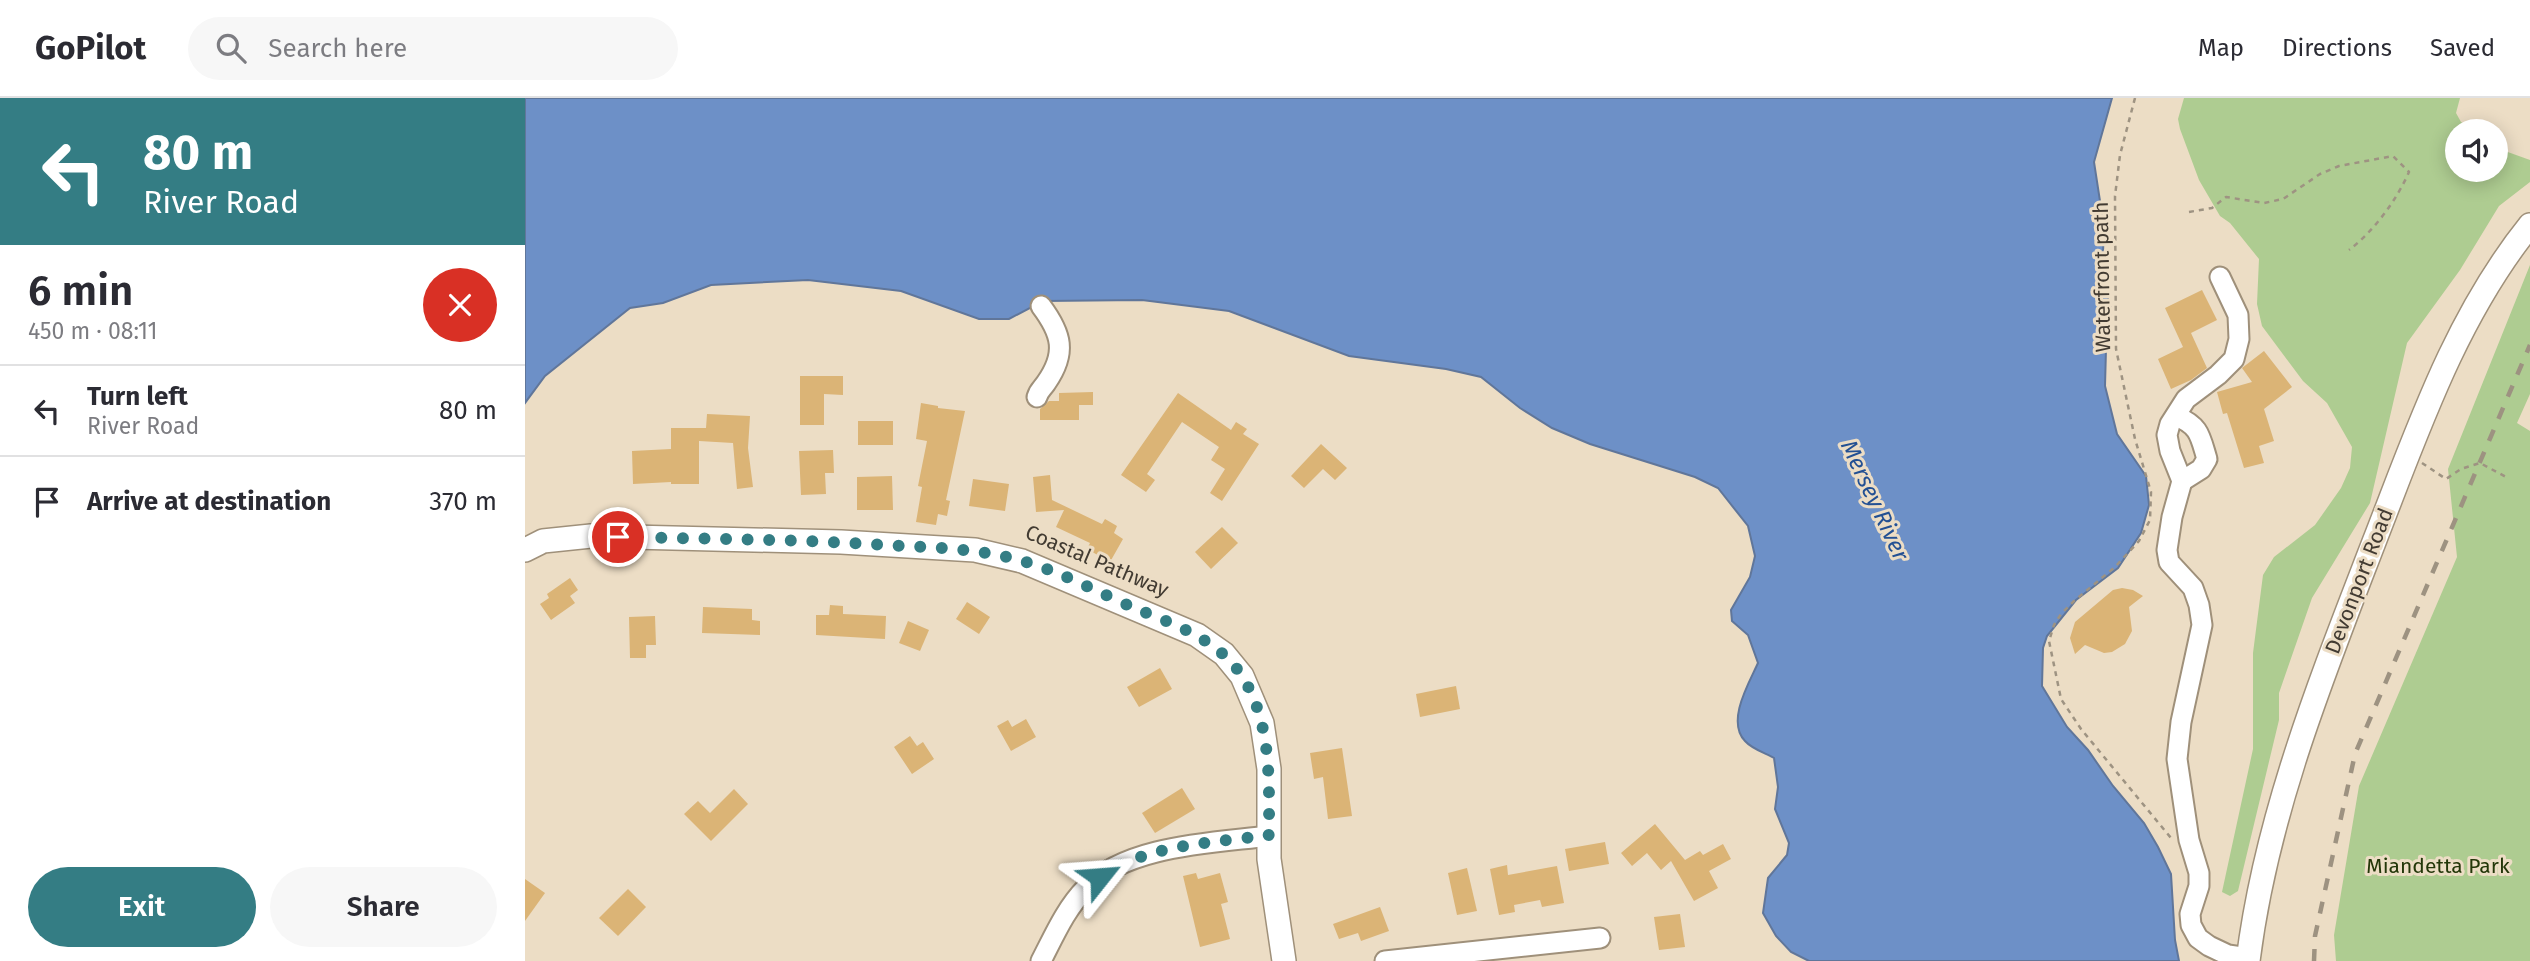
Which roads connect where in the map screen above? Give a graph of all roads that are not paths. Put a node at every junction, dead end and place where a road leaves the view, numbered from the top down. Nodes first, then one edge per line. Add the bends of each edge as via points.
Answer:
1 (2530, 225) edge
2 (2220, 277) dead end
3 (1041, 306) dead end
4 (1037, 397) dead end
5 (2176, 416) junction
6 (2182, 481) junction
7 (525, 550) edge
8 (1269, 835) junction
9 (1600, 938) dead end
10 (2248, 959) edge
11 (1041, 961) edge
12 (1284, 961) edge
13 (1385, 961) edge

1 - 10 main road, Devonport Road via 2504,259 2448,356 2408,454 2299,743 2269,850
2 - 5 street via 2238,315 2234,359 2186,399
3 - 4 street via 1054,323 1061,348
5 - 6 street via 2167,435
5 - 6 street via 2198,431 2207,459 2201,469
6 - 10 street via 2167,550 2169,562 2193,588 2202,625 2177,759 2189,840 2199,873 2191,925 2209,946
7 - 8 main road via 543,541 591,536 975,550 1022,561 1197,635 1224,654 1242,676 1262,723 1269,769
8 - 11 street via 1145,855 1112,868 1087,887 1066,914
8 - 12 main road
9 - 13 street

